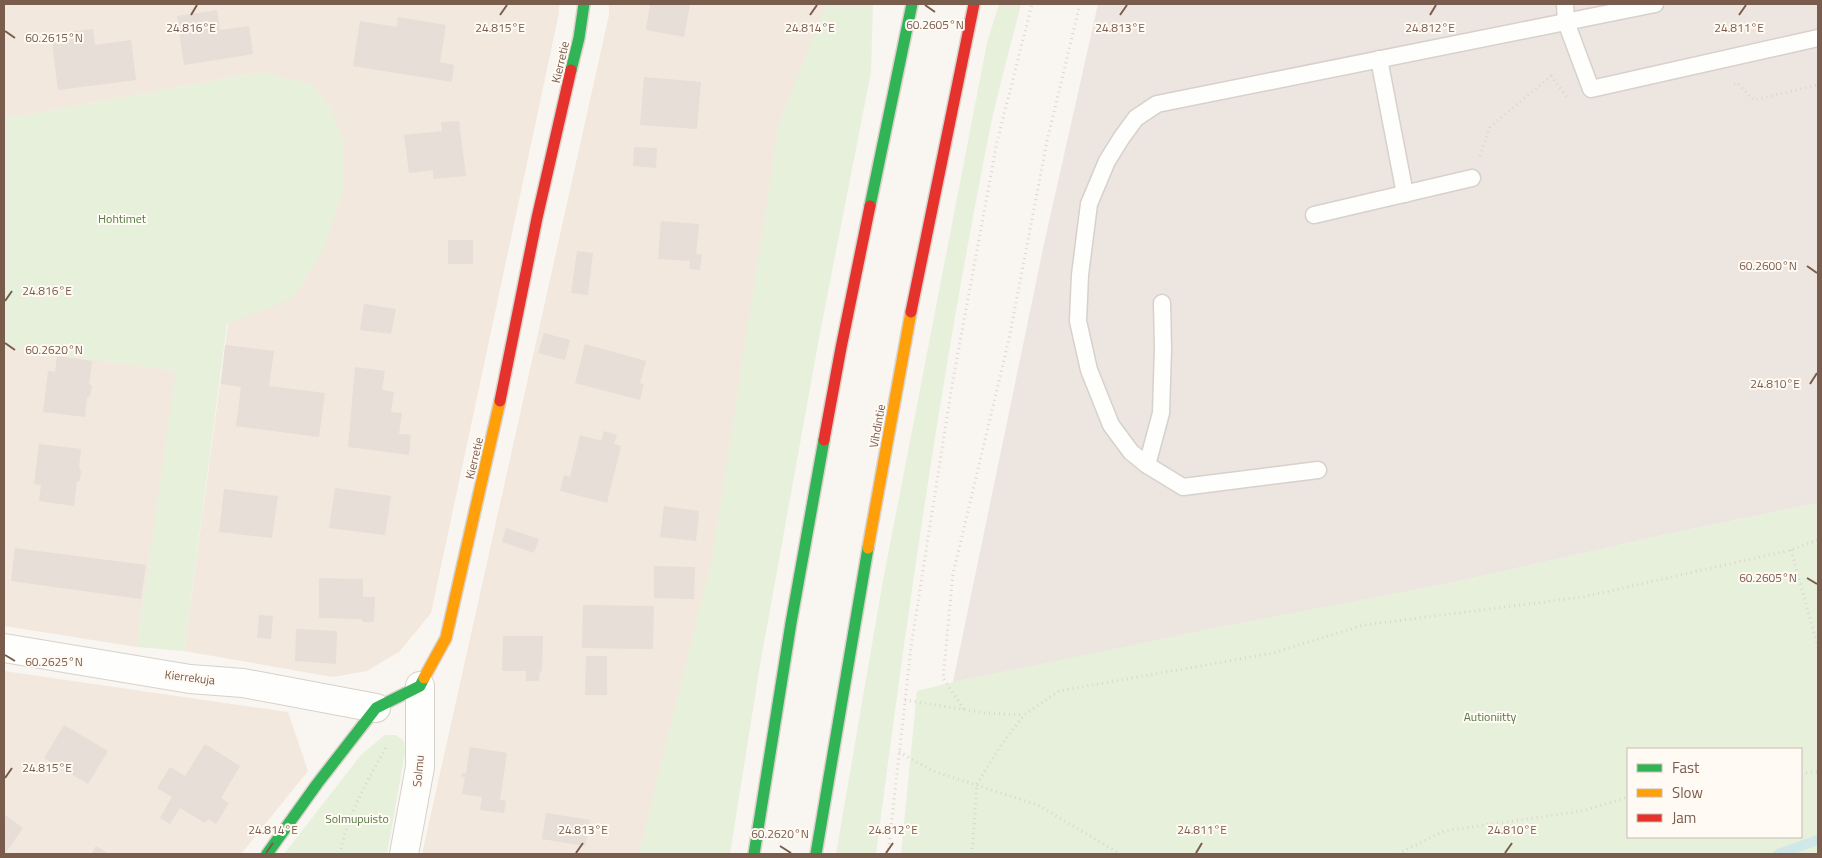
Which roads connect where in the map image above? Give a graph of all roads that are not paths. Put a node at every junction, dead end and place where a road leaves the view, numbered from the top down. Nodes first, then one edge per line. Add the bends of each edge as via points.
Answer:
1 (584, 4) edge
2 (912, 4) edge
3 (974, 4) edge
4 (1565, 4) edge
5 (1655, 4) edge
6 (1566, 22) junction
7 (1818, 38) edge
8 (1379, 60) junction
9 (1472, 178) dead end
10 (1405, 194) junction
11 (1314, 215) dead end
12 (1162, 303) dead end
13 (1147, 465) junction
14 (1318, 470) dead end
15 (4, 648) edge
16 (420, 686) junction
17 (376, 708) junction
18 (267, 854) edge
19 (404, 854) edge
20 (754, 854) edge
21 (816, 854) edge

1 - 16 main road, Kierretie via 580,38 537,218 489,454 446,638
2 - 20 main road via 841,348 791,624
3 - 21 main road, Vihdintie via 901,368
4 - 6 lane
5 - 6 lane
6 - 7 lane via 1591,89
6 - 8 lane
8 - 10 lane
8 - 13 lane via 1157,104 1136,118 1107,161 1090,204 1080,274 1078,321 1089,370 1111,426 1131,452
9 - 10 lane
10 - 11 lane
12 - 13 lane via 1161,413
13 - 14 lane via 1183,487
15 - 17 street, Kierrekuja via 190,679 243,683
16 - 17 main road
16 - 19 street, Solmu via 420,767
17 - 18 main road

